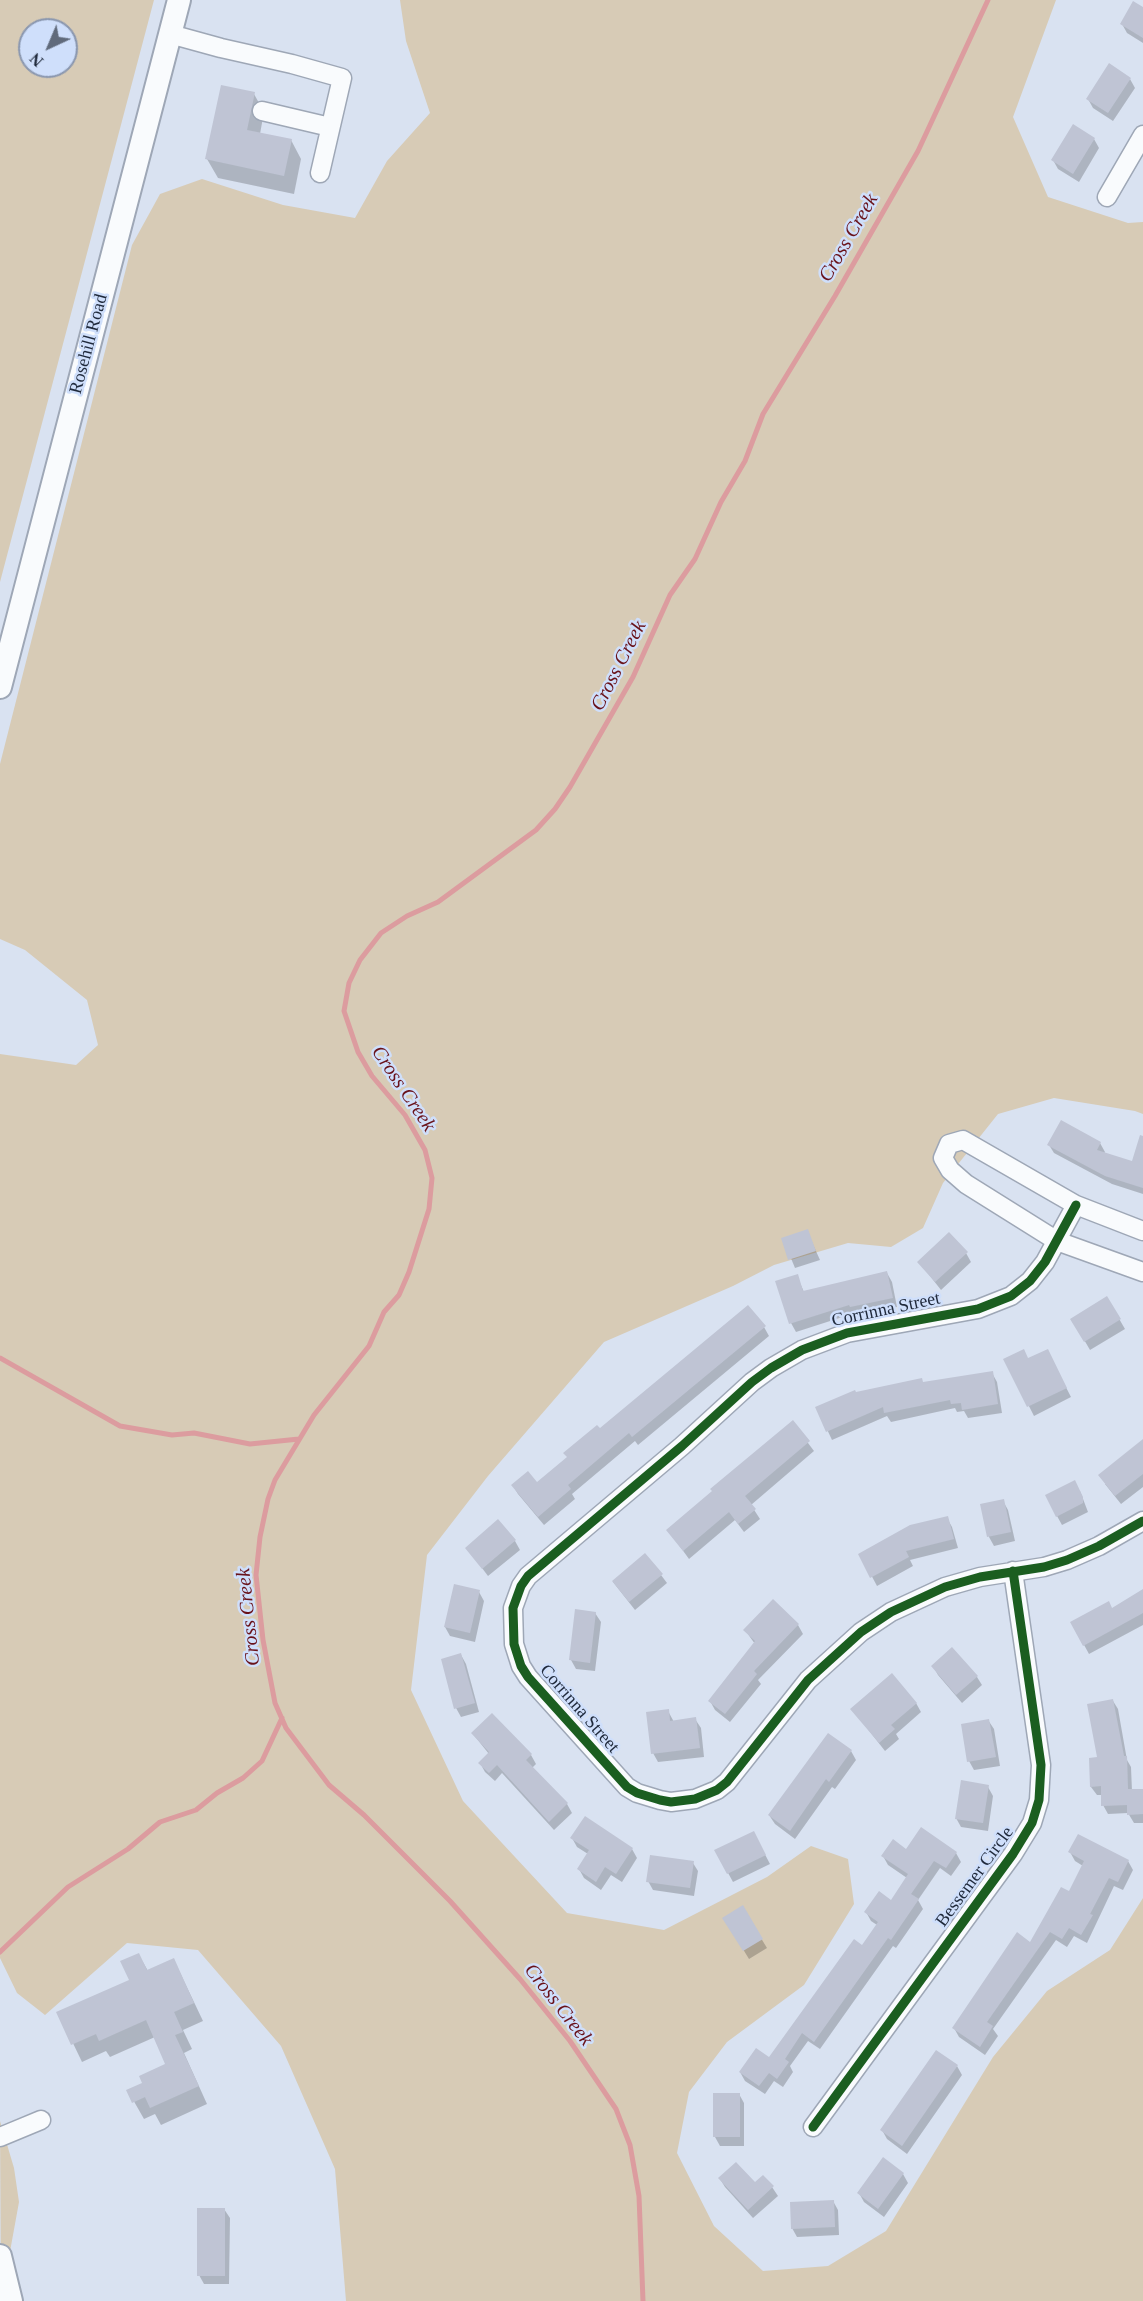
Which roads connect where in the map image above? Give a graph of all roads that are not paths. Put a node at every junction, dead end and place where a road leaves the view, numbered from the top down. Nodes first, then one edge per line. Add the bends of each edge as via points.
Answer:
1 (178, 0) edge
2 (170, 34) junction
3 (262, 111) dead end
4 (330, 127) junction
5 (1143, 135) edge
6 (320, 173) dead end
7 (1107, 197) dead end
8 (0, 687) edge
9 (1076, 1205) junction
10 (1143, 1231) edge
11 (1057, 1241) junction
12 (1143, 1272) edge
13 (1143, 1521) edge
14 (1013, 1571) junction
15 (41, 2120) dead end
16 (813, 2127) dead end
17 (0, 2137) edge
18 (0, 2256) edge
19 (11, 2301) edge

1 - 2 main road, Rosehill Road
2 - 4 street via 342,78
2 - 8 main road, Rosehill Road
3 - 4 street
4 - 6 street
5 - 7 street
9 - 10 street
9 - 11 street, Corrinna Street
9 - 11 street via 963,1140 950,1144 943,1158 950,1170
11 - 12 street
11 - 14 street, Corrinna Street via 1030,1281 990,1306 847,1333 802,1350 771,1368 528,1576 513,1608 513,1644 528,1677 618,1779 648,1797 684,1801 706,1795 727,1782 808,1680 861,1632 891,1612 945,1587
13 - 14 street, Corrinna Street via 1067,1560
14 - 16 street, Bessemer Circle via 1041,1765 1039,1800 1032,1823
15 - 17 street
18 - 19 main road

